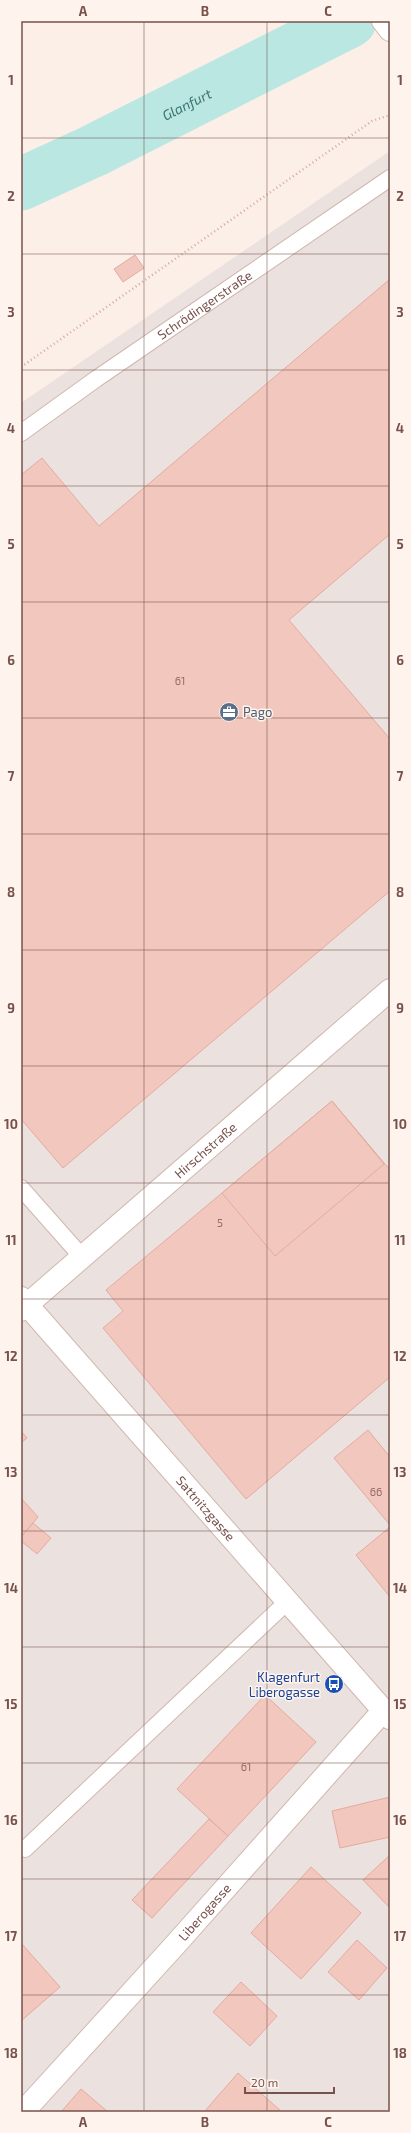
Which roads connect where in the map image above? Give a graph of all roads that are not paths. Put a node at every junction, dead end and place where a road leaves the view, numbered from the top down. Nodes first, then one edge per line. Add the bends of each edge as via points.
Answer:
1 (383, 21) edge
2 (390, 30) edge
3 (390, 178) edge
4 (21, 433) edge
5 (390, 990) edge
6 (21, 1188) edge
7 (82, 1257) junction
8 (23, 1304) edge
9 (288, 1601) junction
10 (387, 1714) edge
11 (25, 1849) dead end
12 (23, 2112) edge

1 - 2 street
3 - 4 lane, Schrödingerstraße
5 - 7 street, Hirschstraße
6 - 7 lane
7 - 8 street, Hirschstraße
8 - 9 street, Sattnitzgasse
9 - 10 street, Sattnitzgasse
9 - 11 lane
10 - 12 street, Liberogasse

